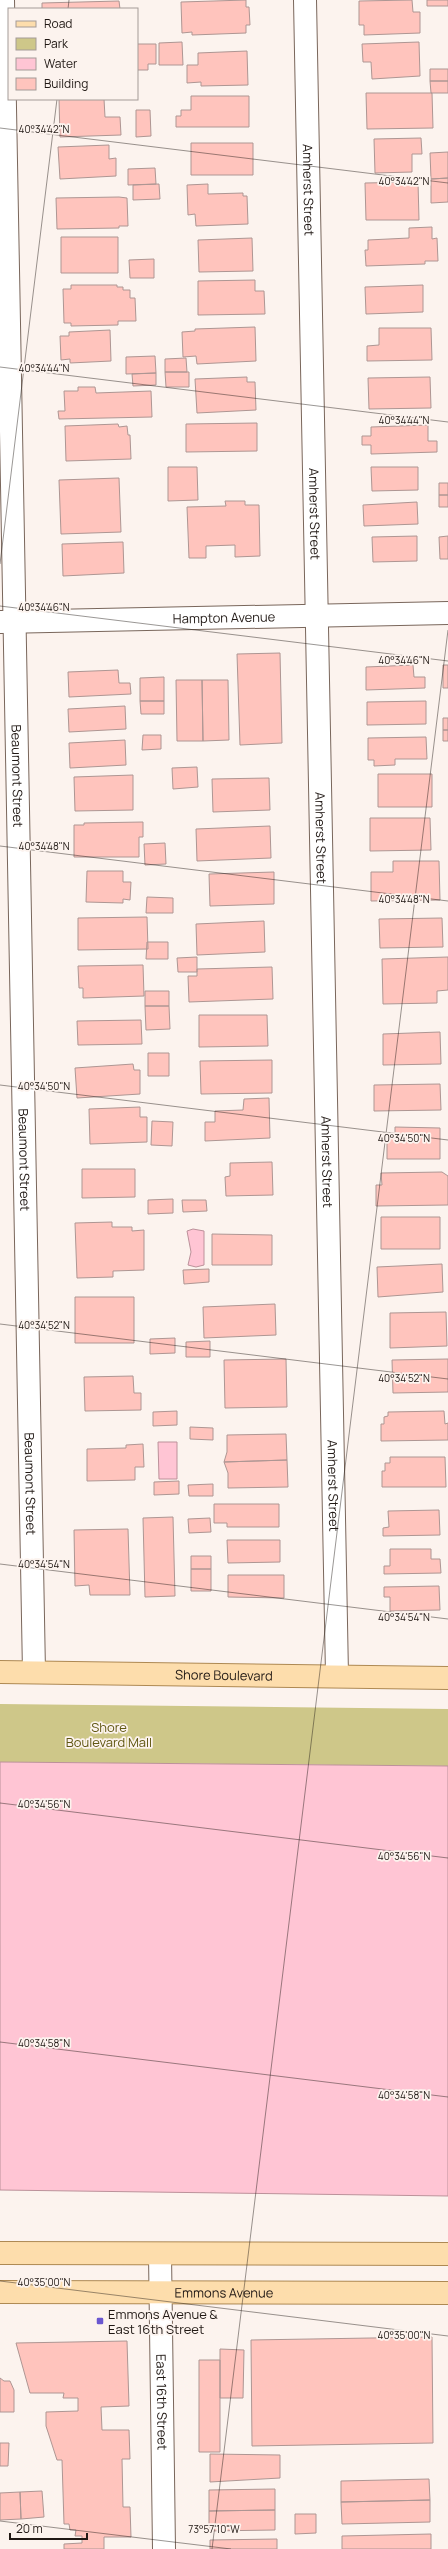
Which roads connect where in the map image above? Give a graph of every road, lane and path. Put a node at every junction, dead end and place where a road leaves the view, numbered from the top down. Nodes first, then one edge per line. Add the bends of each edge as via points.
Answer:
1 (3, 0) edge
2 (305, 0) edge
3 (448, 613) edge
4 (317, 616) junction
5 (7, 622) edge
6 (0, 1672) edge
7 (34, 1672) junction
8 (337, 1675) junction
9 (448, 1678) edge
10 (0, 2253) edge
11 (160, 2254) junction
12 (448, 2254) edge
13 (160, 2291) junction
14 (0, 2292) edge
15 (448, 2293) edge
16 (164, 2549) edge

1 - 5 street, Beaumont Street
2 - 4 street, Amherst Street
3 - 4 street, Hampton Avenue
4 - 5 street, Hampton Avenue
4 - 8 street, Amherst Street
5 - 7 street, Beaumont Street
6 - 7 main road, Shore Boulevard
7 - 8 main road, Shore Boulevard
8 - 9 main road, Shore Boulevard
10 - 11 main road
11 - 12 main road
11 - 13 street, East 16th Street
13 - 14 main road, Emmons Avenue
13 - 15 main road, Emmons Avenue
13 - 16 street, East 16th Street

